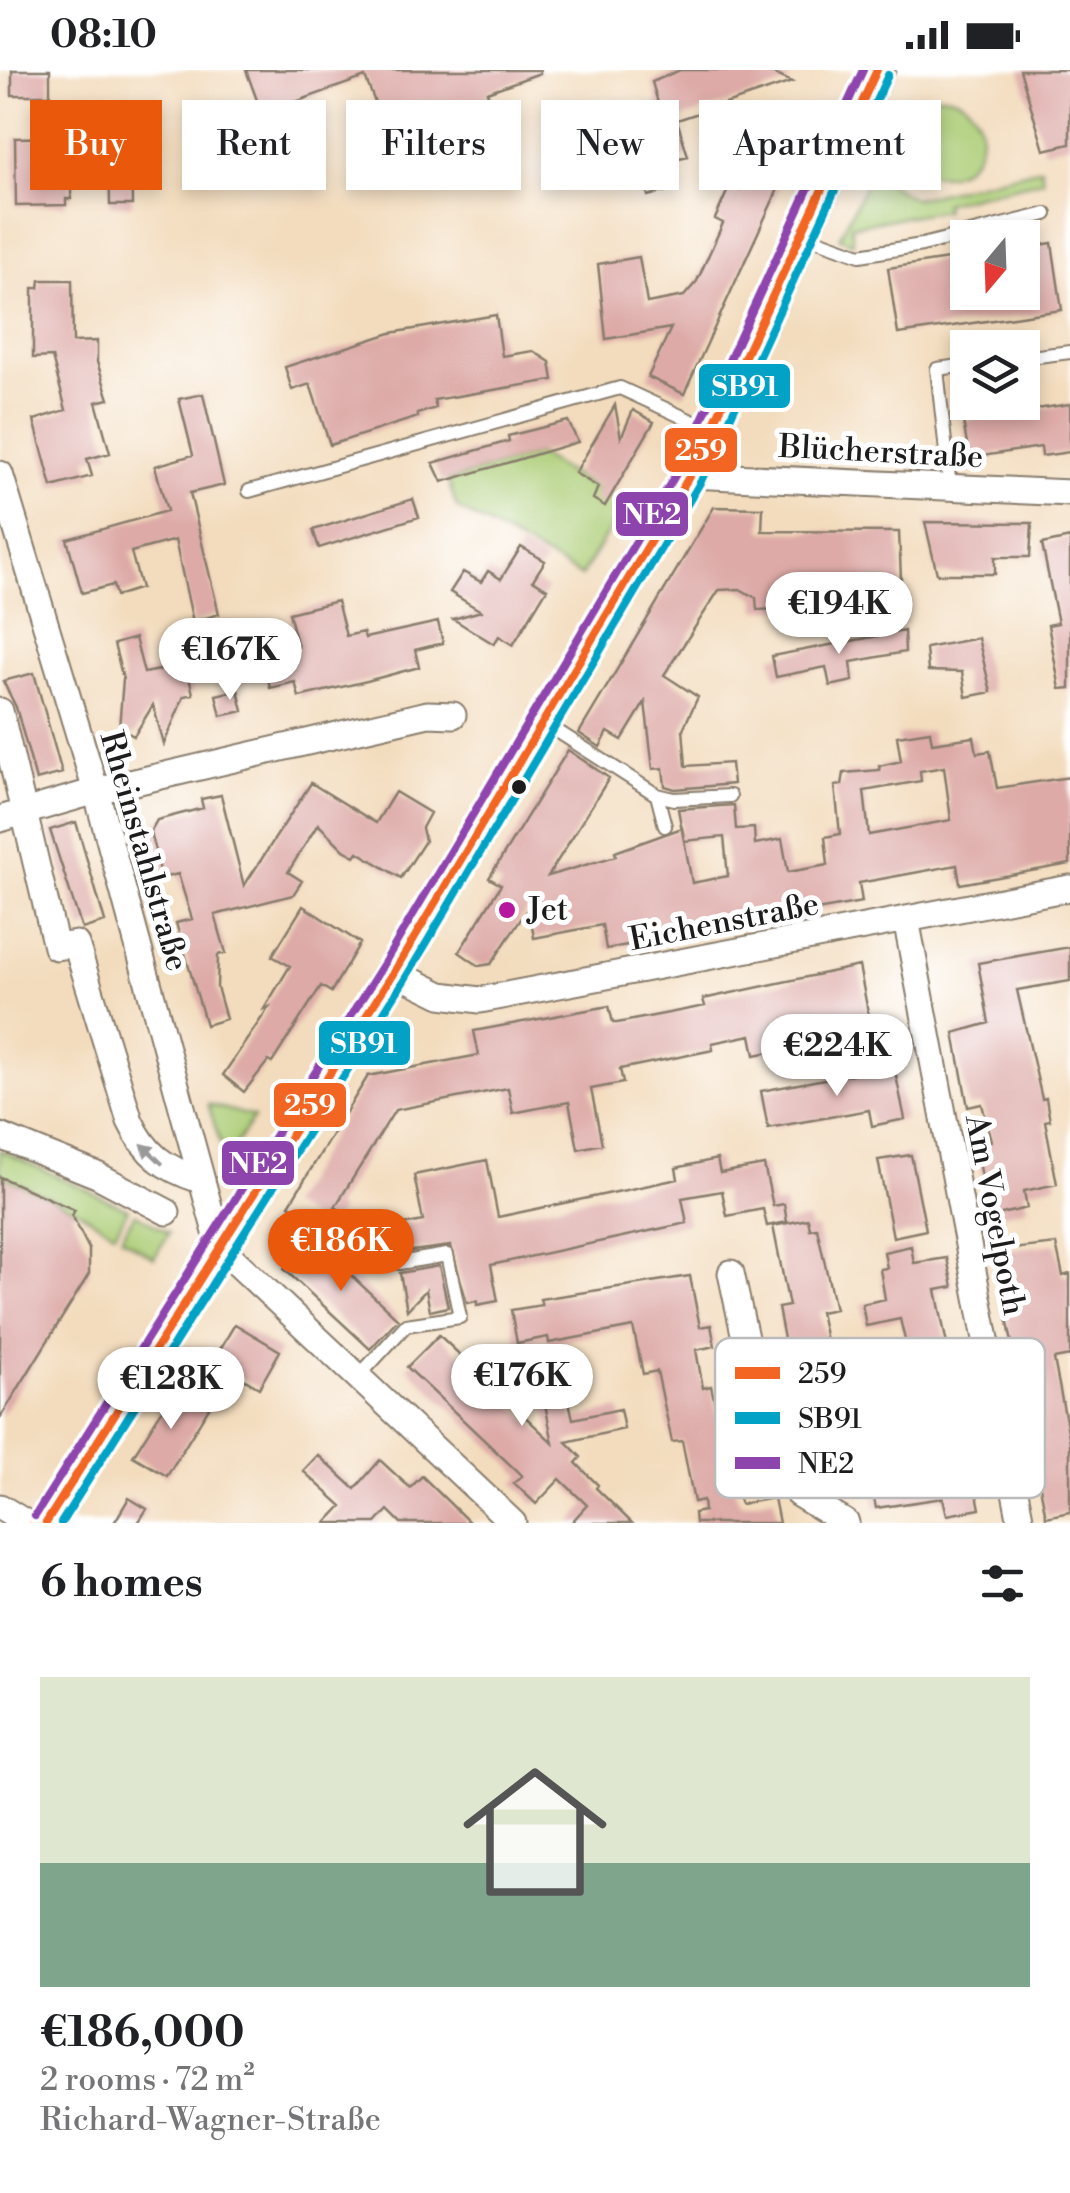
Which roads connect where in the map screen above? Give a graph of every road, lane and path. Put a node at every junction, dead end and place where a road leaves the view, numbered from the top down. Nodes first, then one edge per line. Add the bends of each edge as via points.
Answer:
1 (877, 70) edge
2 (1046, 214) dead end
3 (802, 234) junction
4 (1070, 352) edge
5 (1040, 356) edge
6 (950, 367) edge
7 (711, 430) junction
8 (690, 475) junction
9 (1, 488) edge
10 (950, 488) junction
11 (249, 491) dead end
12 (1070, 492) edge
13 (0, 711) edge
14 (454, 715) dead end
15 (544, 723) junction
16 (96, 792) junction
17 (657, 795) junction
18 (730, 796) dead end
19 (18, 822) edge
20 (665, 826) dead end
21 (1070, 888) edge
22 (906, 919) junction
23 (394, 972) junction
24 (0, 1136) edge
25 (200, 1180) junction
26 (167, 1212) dead end
27 (220, 1247) junction
28 (399, 1263) dead end
29 (731, 1273) dead end
30 (745, 1338) edge
31 (986, 1338) edge
32 (358, 1377) junction
33 (805, 1498) edge
34 (1017, 1498) edge
35 (0, 1507) edge
36 (499, 1518) edge
37 (26, 1523) edge
38 (46, 1523) edge
39 (846, 1523) edge
40 (1022, 1523) edge

1 - 3 main road
2 - 3 lane via 860,255
3 - 7 main road
4 - 5 lane
6 - 10 lane via 937,369
7 - 8 main road
7 - 11 lane via 620,388
8 - 10 street, Blücherstraße
8 - 15 main road
9 - 16 street, Rheinstahlstraße
10 - 12 street, Blücherstraße
13 - 19 street
14 - 16 street via 428,714
15 - 17 lane
15 - 23 main road
16 - 19 street
16 - 25 street, Rheinstahlstraße
17 - 18 lane
17 - 20 lane
25 -> 19 street via 169,1170 142,1148 76,944 56,947
21 - 22 street, Eichenstraße
22 - 23 street, Eichenstraße via 480,1000 442,995
22 - 31 street, Am Vogelpoth
23 - 27 main road
24 - 26 street via 98,1175
25 - 27 street, Rheinstahlstraße
27 - 32 street
27 - 38 main road
28 - 32 lane via 447,1255 460,1316 406,1325
29 - 30 street
32 - 36 street
33 - 39 street
34 - 40 street, Am Vogelpoth
35 - 37 street

